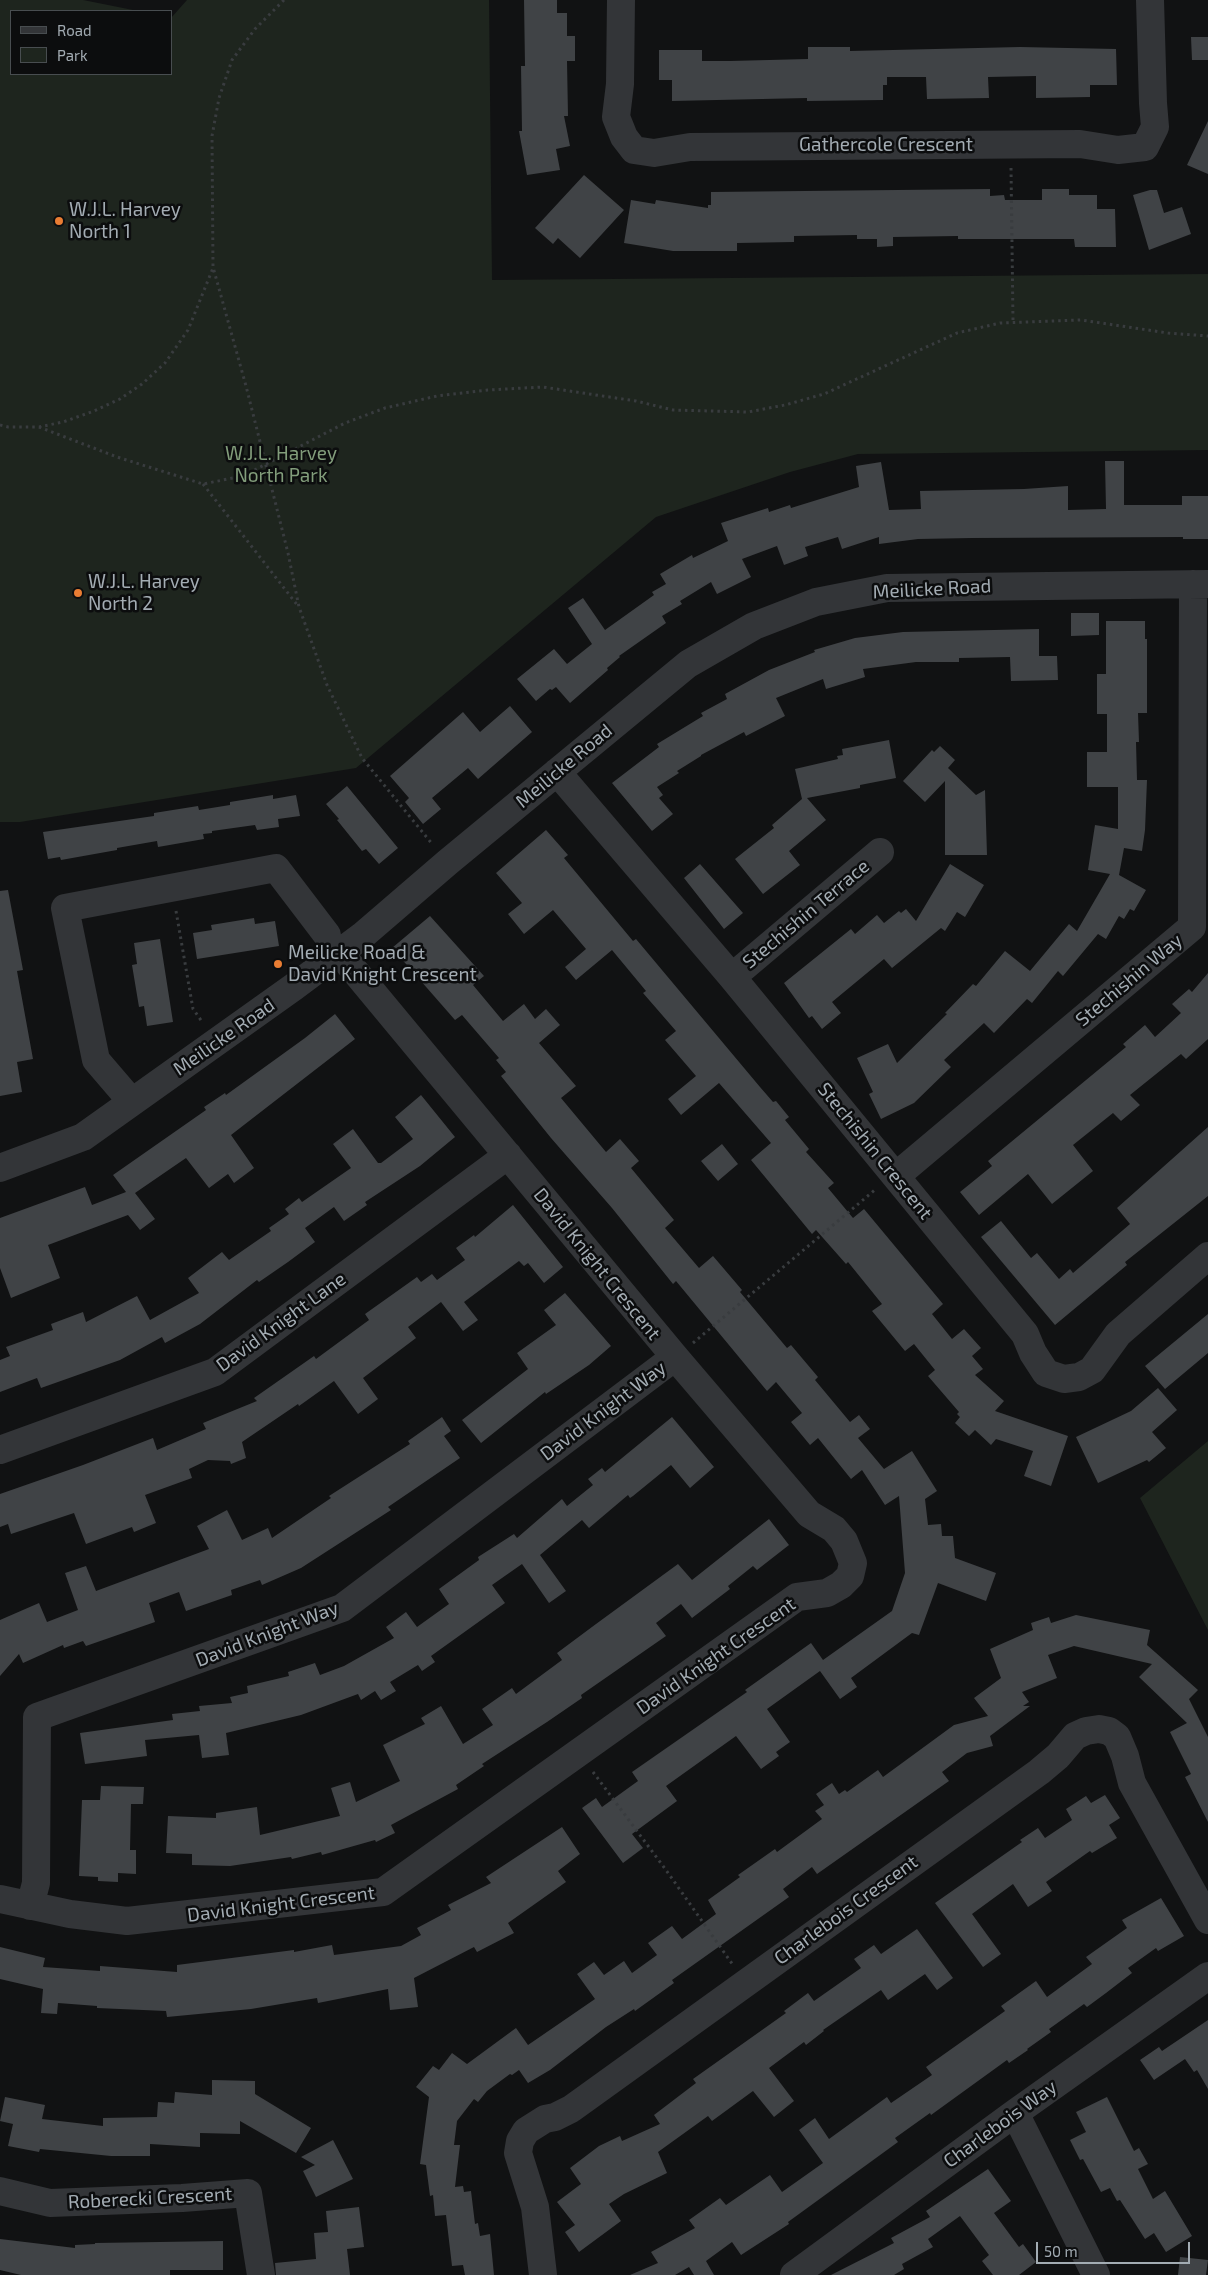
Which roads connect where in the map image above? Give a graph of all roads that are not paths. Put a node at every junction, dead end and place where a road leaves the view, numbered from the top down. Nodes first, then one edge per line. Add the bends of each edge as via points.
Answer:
1 (621, 0) edge
2 (1150, 0) edge
3 (1200, 584) edge
4 (557, 772) junction
5 (880, 852) dead end
6 (333, 944) junction
7 (732, 977) junction
8 (132, 1102) junction
9 (508, 1155) junction
10 (0, 1168) edge
11 (887, 1182) junction
12 (1208, 1256) edge
13 (684, 1350) junction
14 (0, 1450) edge
15 (0, 1899) edge
16 (30, 1906) junction
17 (1208, 1920) edge
18 (1208, 1976) edge
19 (1015, 2113) junction
20 (0, 2191) edge
21 (798, 2274) edge
22 (261, 2275) edge
23 (543, 2275) edge
24 (1096, 2275) edge

1 - 2 street, Gathercole Crescent via 620,84 616,117 624,137 634,150 654,153 690,146 1080,144 1118,150 1145,146 1155,127
3 - 4 street, Meilicke Road via 887,588 816,602 754,626 688,664
3 - 11 street, Stechishin Way via 1192,926
4 - 6 street, Meilicke Road via 362,936
4 - 7 street, Stechishin Crescent
5 - 7 street, Stechishin Terrace
6 - 8 street, Meilicke Road via 216,1042
6 - 8 street, David Knight Crescent via 276,868 65,908 96,1060
6 - 9 street, David Knight Crescent
7 - 11 street, Stechishin Crescent
8 - 10 street, Meilicke Road via 83,1137
9 - 13 street, David Knight Crescent
9 - 14 street, David Knight Lane via 215,1372
11 - 12 street, Stechishin Crescent via 1025,1334 1046,1373 1055,1377 1079,1377 1092,1370 1118,1334
13 - 16 street, David Knight Way via 342,1608 37,1717 36,1883
13 - 16 street, David Knight Crescent via 809,1514 834,1529 844,1541 853,1563 850,1576 841,1585 827,1592 797,1597 383,1892 134,1921
15 - 16 street, David Knight Crescent
17 - 23 street, Charlebois Crescent via 1132,1783 1121,1743 1108,1731 1086,1730 1075,1736 1039,1772 571,2109 526,2132 518,2153 535,2207
18 - 19 street, Charlebois Way
19 - 21 street, Charlebois Way
19 - 24 street
20 - 22 street, Roberecki Crescent via 50,2202 248,2193

